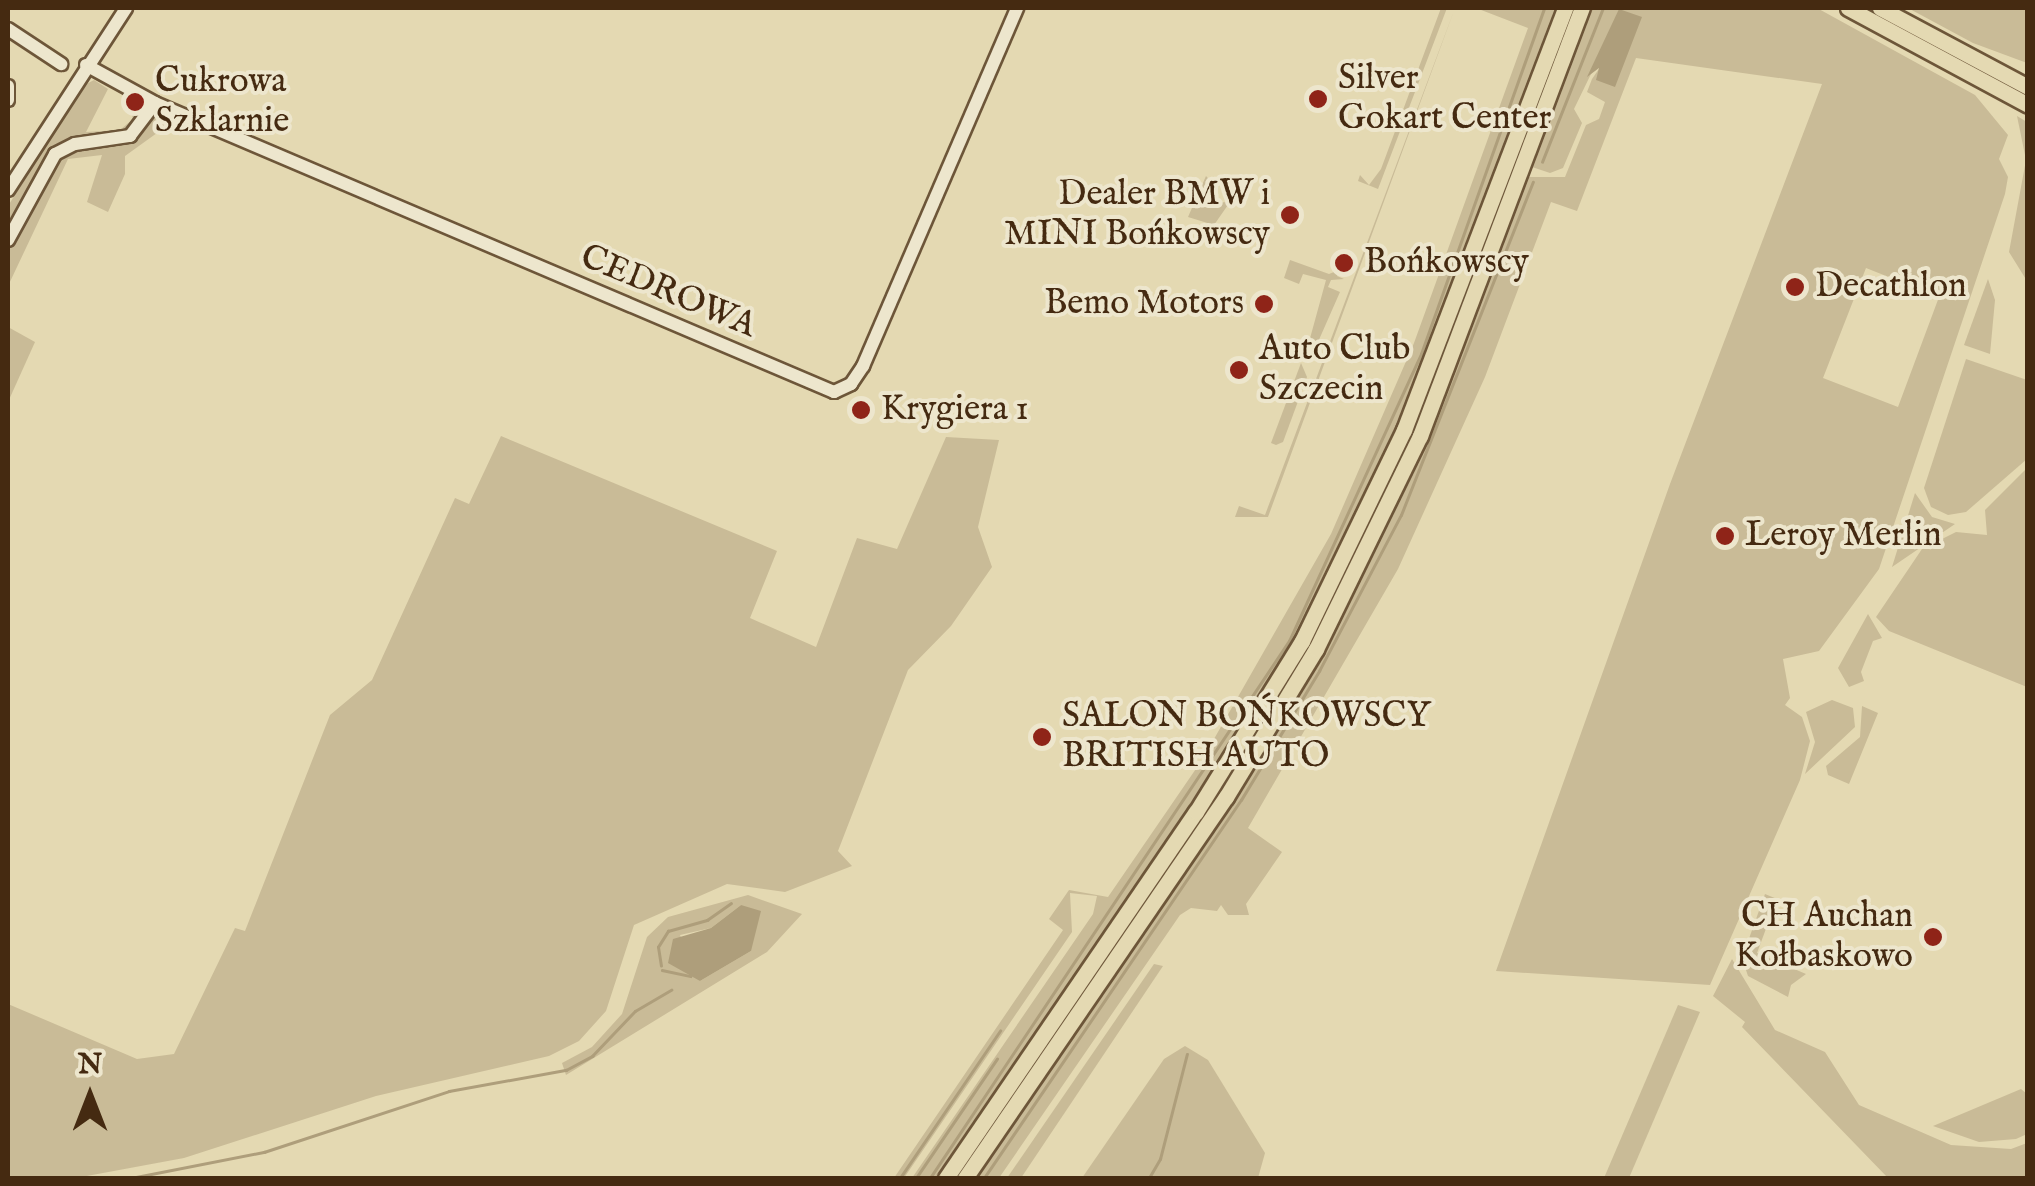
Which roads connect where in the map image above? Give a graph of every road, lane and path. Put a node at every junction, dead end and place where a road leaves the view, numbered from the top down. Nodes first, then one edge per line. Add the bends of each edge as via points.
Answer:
1 (126, 8) edge
2 (1017, 8) edge
3 (1565, 8) edge
4 (1582, 8) edge
5 (1848, 8) edge
6 (1880, 8) edge
7 (8, 29) edge
8 (61, 64) dead end
9 (86, 65) junction
10 (8, 86) edge
11 (2028, 87) edge
12 (8, 100) edge
13 (155, 103) junction
14 (2028, 105) edge
15 (8, 190) edge
16 (8, 240) edge
17 (946, 1178) edge
18 (965, 1178) edge

1 - 9 street
2 - 13 street, CEDROWA via 863,366 851,384 834,392
3 - 17 main road via 1404,430 1302,641 1196,812
4 - 18 main road via 1420,436 1326,632 1234,785
5 - 14 main road
6 - 11 main road
7 - 8 street
9 - 13 street, CEDROWA
9 - 15 street
10 - 12 street
13 - 16 street via 130,136 74,144 55,154

